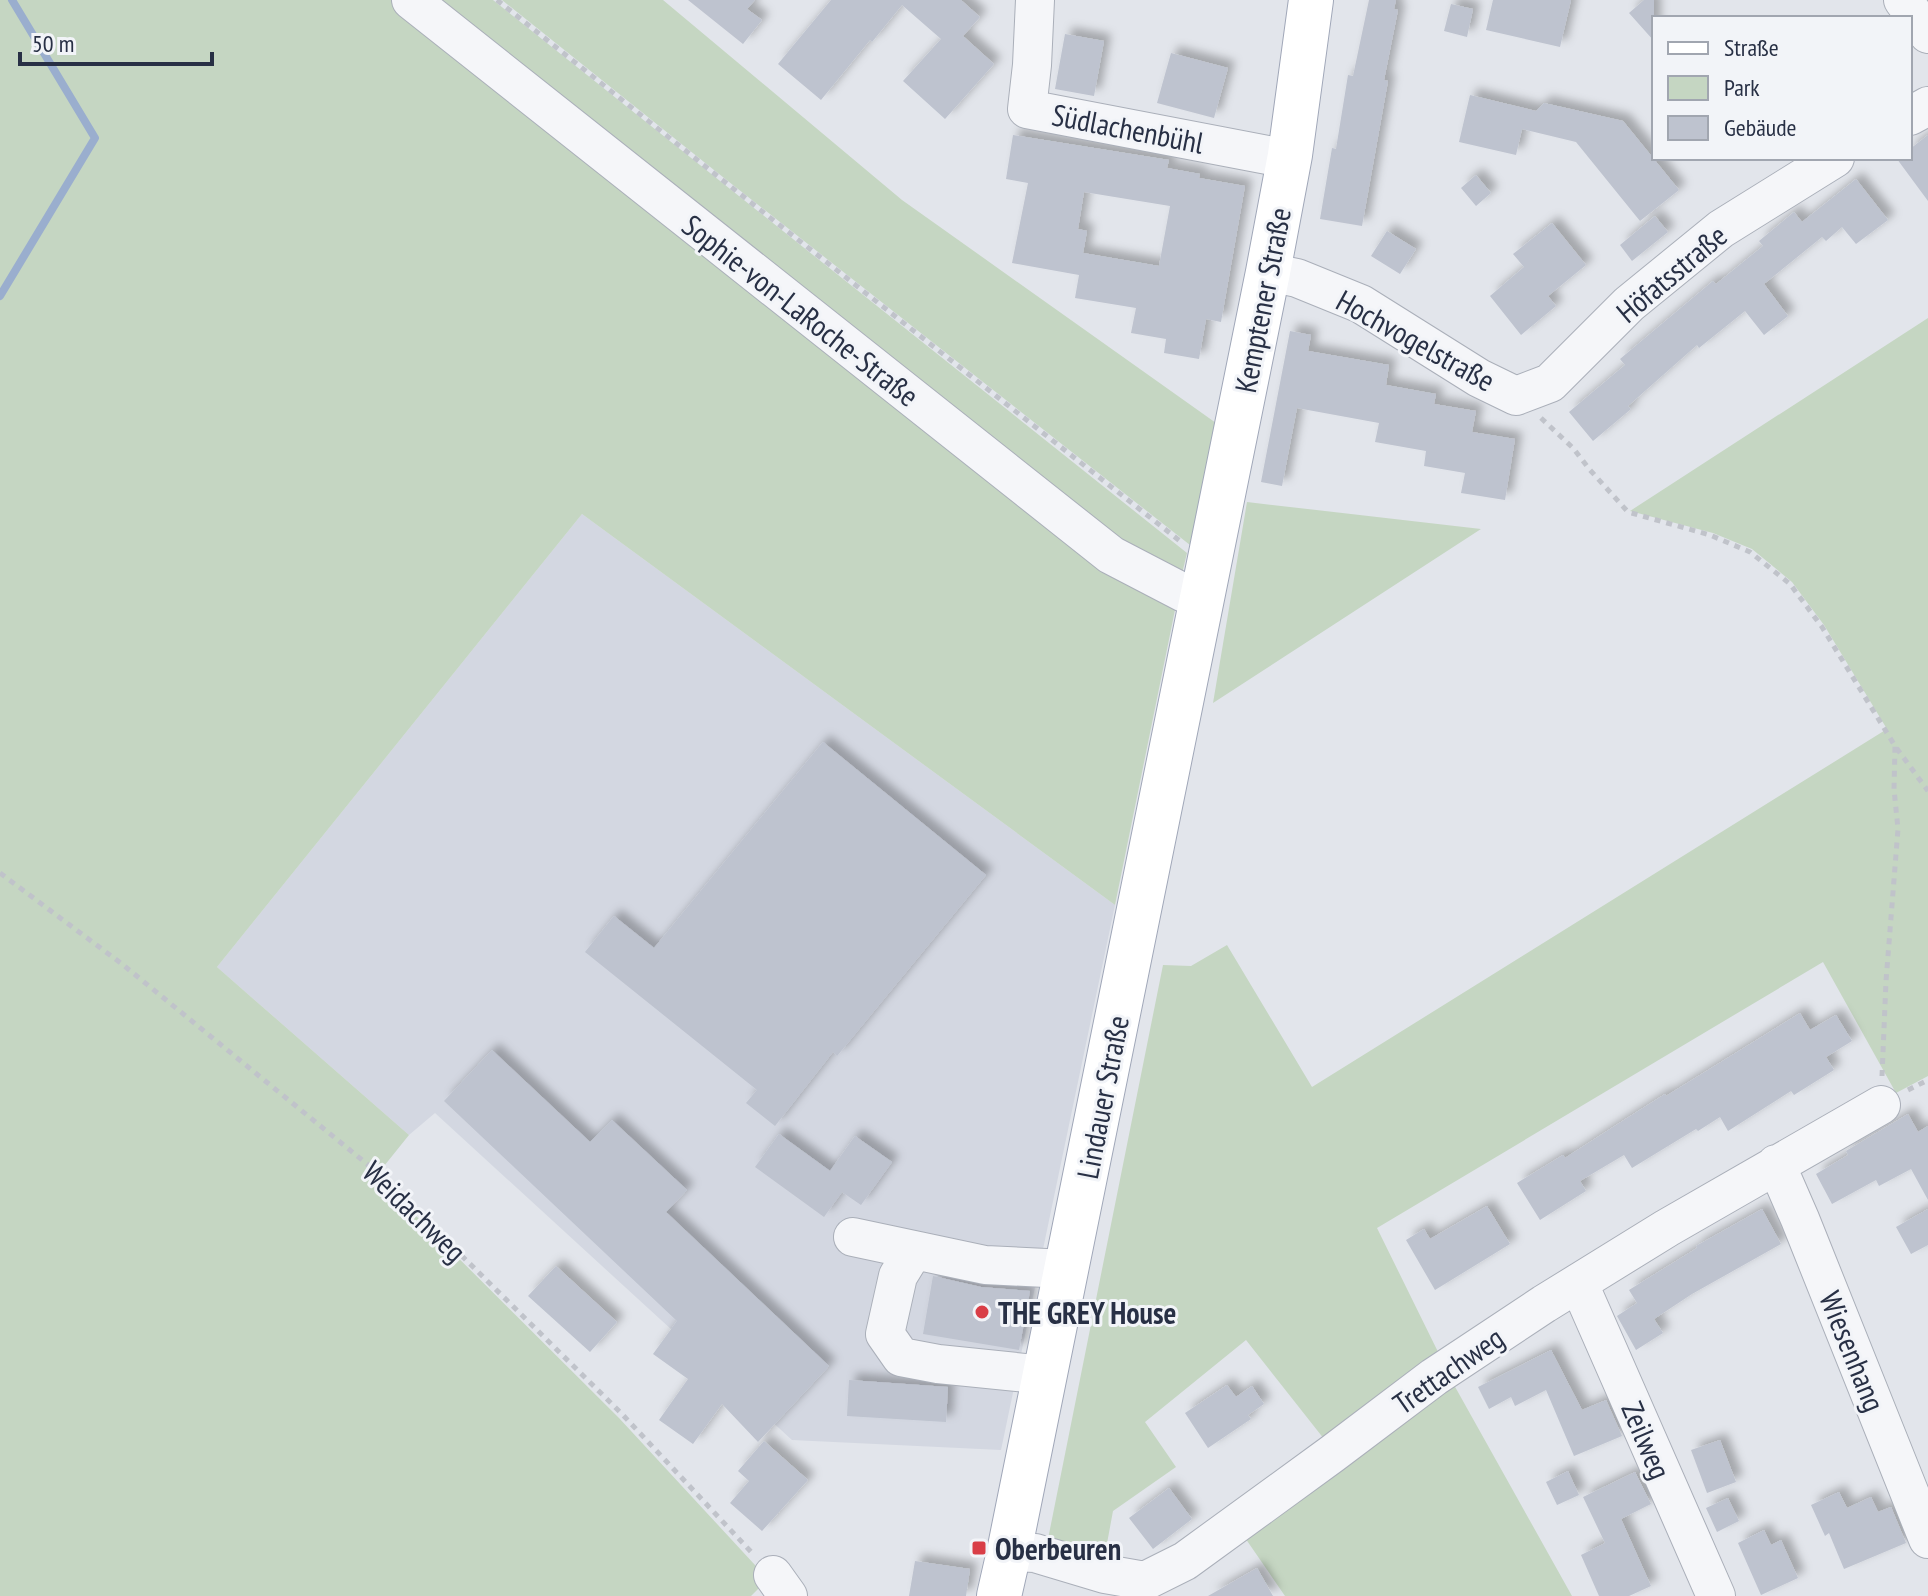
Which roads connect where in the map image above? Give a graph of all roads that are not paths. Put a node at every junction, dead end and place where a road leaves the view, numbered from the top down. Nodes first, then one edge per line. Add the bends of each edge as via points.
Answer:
1 (411, 0) edge
2 (1035, 0) edge
3 (1311, 0) edge
4 (1903, 0) edge
5 (1928, 34) edge
6 (1290, 155) junction
7 (1832, 160) edge
8 (1268, 272) junction
9 (1516, 396) joint
10 (1203, 597) junction
11 (1881, 1105) road end
12 (1776, 1164) junction
13 (853, 1237) dead end
14 (914, 1250) junction
15 (1067, 1270) junction
16 (1579, 1284) junction
17 (1045, 1375) junction
18 (1913, 1460) edge
19 (1928, 1539) edge
20 (1009, 1552) junction
21 (999, 1596) edge
22 (1716, 1596) edge

1 - 10 street, Sophie-von-LaRoche-Straße via 1111,555 1184,593
2 - 6 street, Südlachenbühl via 1027,109
3 - 6 main road, Kemptener Straße
4 - 5 street
6 - 8 main road, Kemptener Straße
7 - 9 street, Höfatsstraße via 1721,229 1629,304 1550,383
8 - 9 street, Hochvogelstraße via 1361,304
8 - 10 main road, Kemptener Straße
10 - 15 main road, Lindauer Straße
11 - 12 street, Trettachweg
12 - 16 street, Trettachweg
12 - 18 street, Wiesenhang
13 - 14 street
14 - 15 street via 985,1265
14 - 17 street via 898,1276 885,1334 901,1357
15 - 17 main road, Lindauer Straße
16 - 20 street, Trettachweg via 1434,1377 1185,1561 1145,1581 1035,1553
16 - 22 street, Zeilweg
17 - 20 main road, Lindauer Straße
18 - 19 street, Wiesenhang
20 - 21 main road, Lindauer Straße

